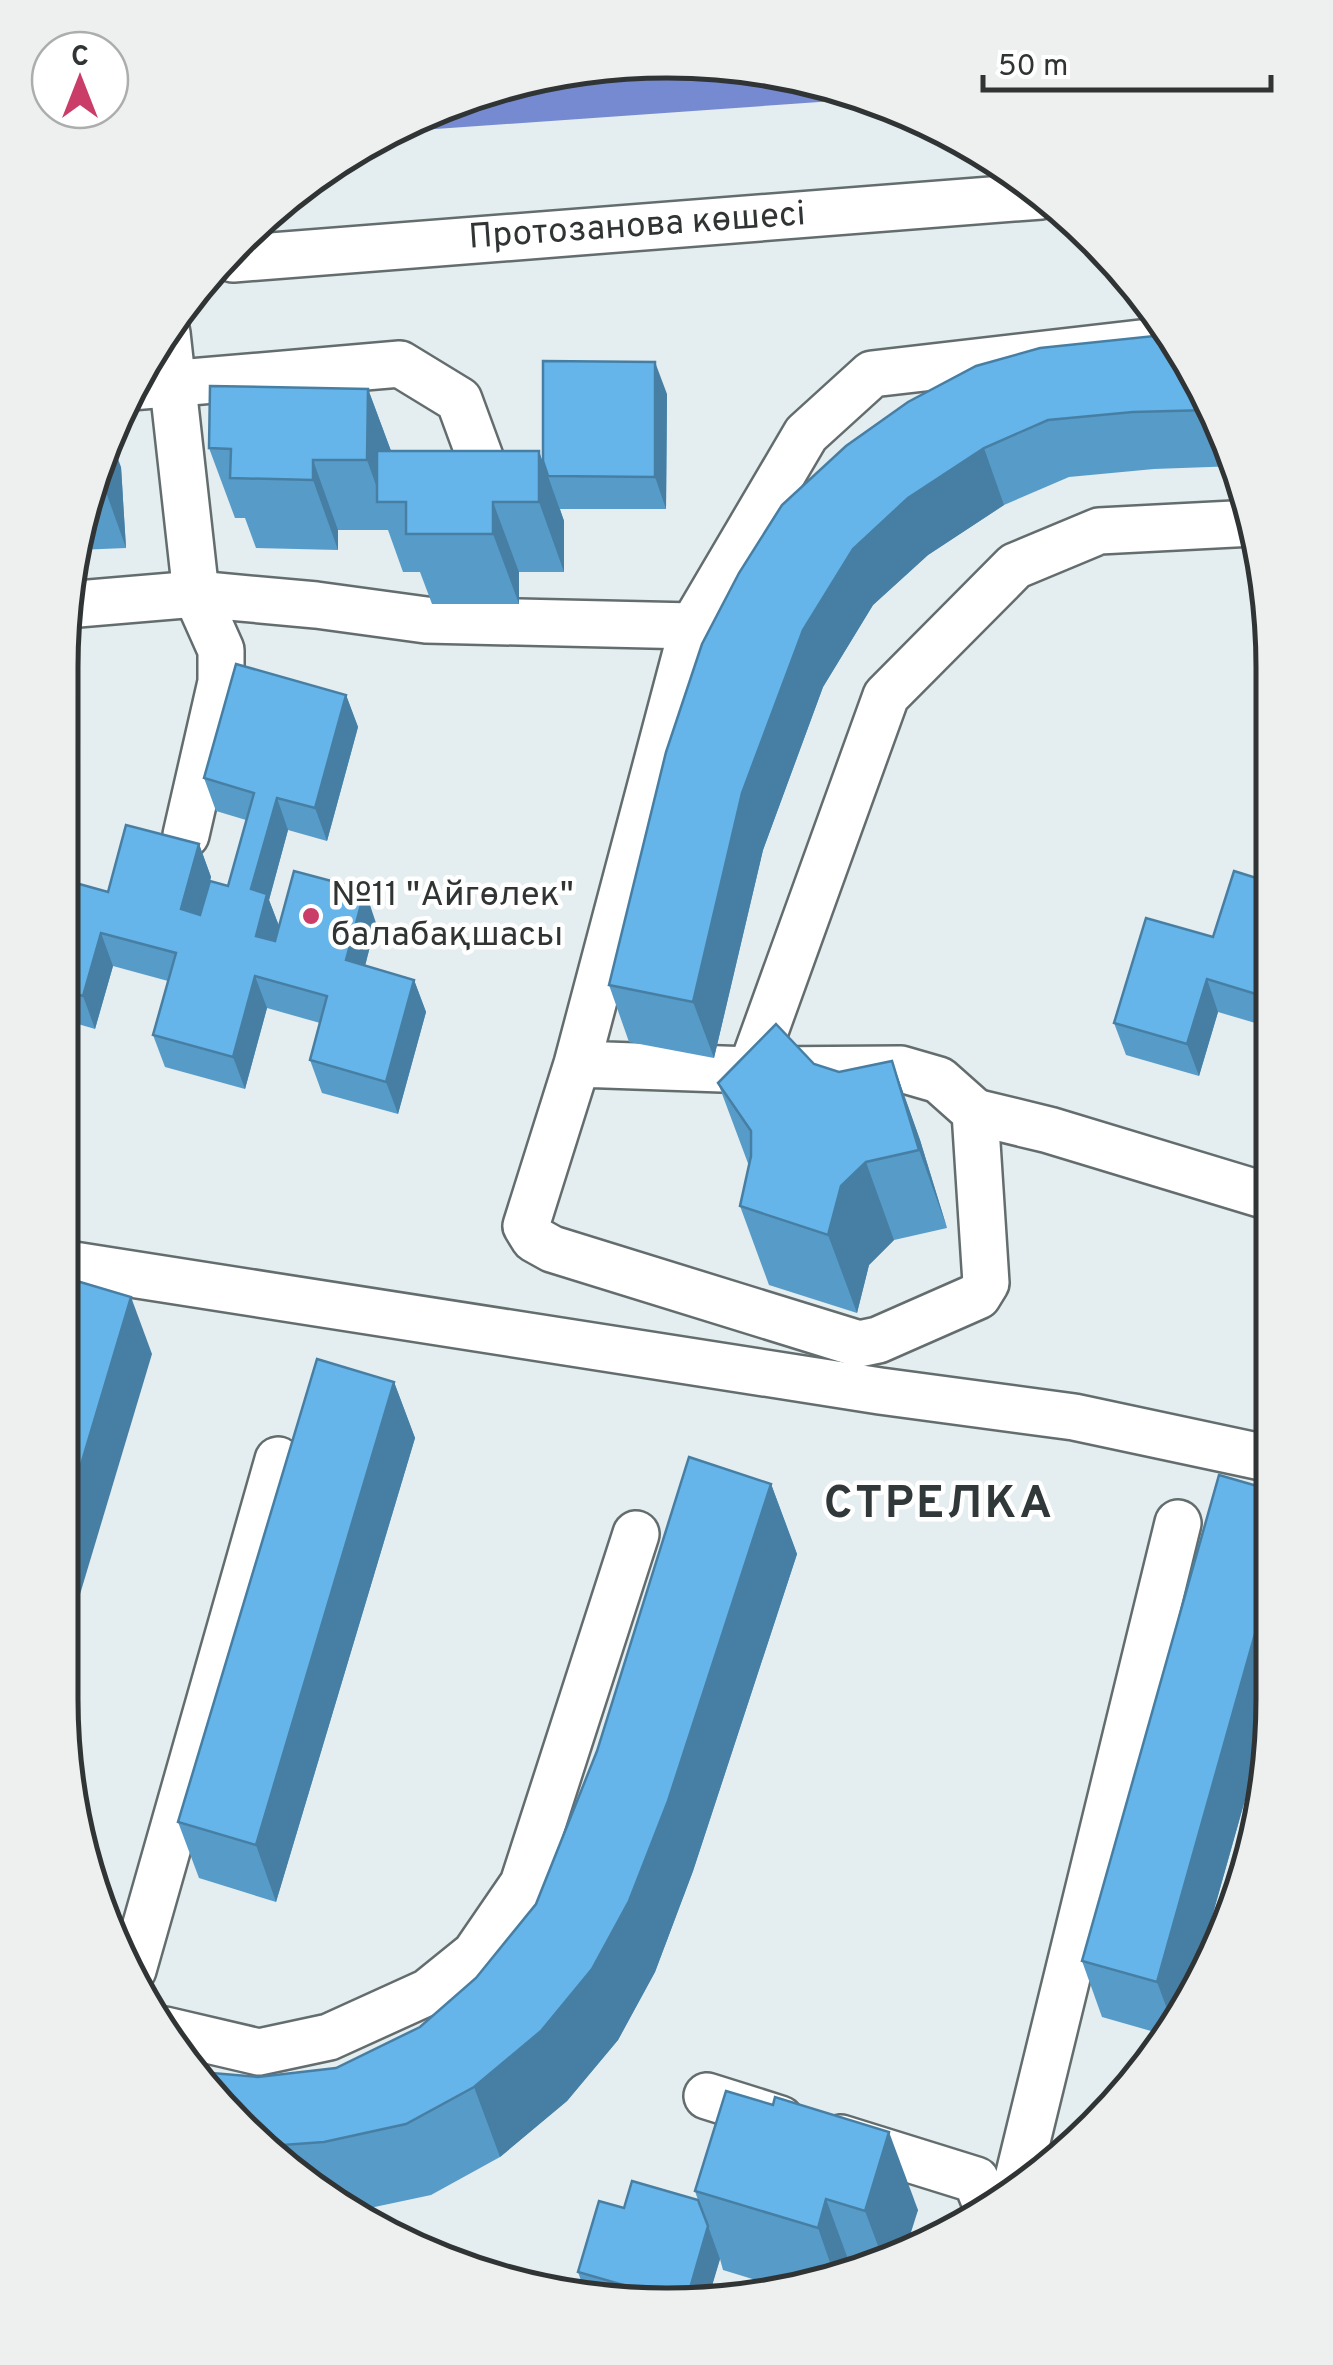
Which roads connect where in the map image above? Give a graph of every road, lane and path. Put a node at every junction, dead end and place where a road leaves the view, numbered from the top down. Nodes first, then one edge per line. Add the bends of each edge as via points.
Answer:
1 (1023, 197) edge
2 (242, 258) edge
3 (1157, 341) edge
4 (151, 386) edge
5 (481, 493) edge
6 (1237, 524) edge
7 (196, 594) junction
8 (82, 604) edge
9 (693, 626) junction
10 (186, 835) dead end
11 (577, 1064) junction
12 (751, 1070) junction
13 (975, 1112) junction
14 (1256, 1193) edge
15 (78, 1266) edge
16 (1256, 1456) edge
17 (278, 1460) dead end
18 (1178, 1523) dead end
19 (636, 1534) dead end
20 (137, 1956) edge
21 (183, 2034) edge
22 (707, 2096) dead end
23 (1020, 2170) edge
24 (982, 2195) edge

1 - 2 street, Протозанова көшесі
3 - 9 street via 872,374 806,434
4 - 5 street via 400,364 459,400 481,460
4 - 7 street
6 - 12 street via 1098,531 1016,566 886,696
7 - 8 street
7 - 9 street via 426,620
7 - 10 street via 221,650 222,682
9 - 11 street
11 - 12 street
11 - 13 street via 526,1226 534,1239 859,1344 978,1296 986,1283
12 - 13 street via 901,1069 939,1080
13 - 14 street
15 - 16 street via 1074,1417
17 - 20 street
18 - 23 street
19 - 21 street via 523,1884 474,1954 428,1992 328,2037 259,2052
22 - 24 street via 976,2180

